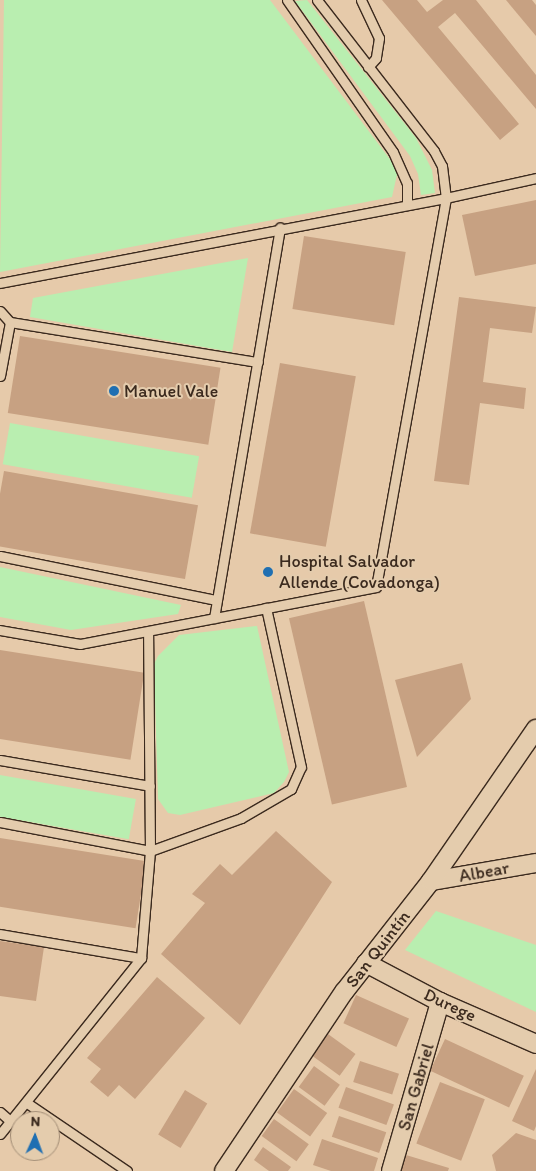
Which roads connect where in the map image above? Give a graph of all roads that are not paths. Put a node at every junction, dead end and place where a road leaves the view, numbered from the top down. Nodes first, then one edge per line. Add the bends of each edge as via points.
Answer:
1 (286, 0) edge
2 (317, 0) edge
3 (361, 0) edge
4 (368, 67) junction
5 (536, 178) edge
6 (446, 198) junction
7 (408, 205) junction
8 (280, 228) junction
9 (0, 282) edge
10 (0, 311) edge
11 (10, 322) junction
12 (258, 362) junction
13 (0, 376) edge
14 (0, 556) edge
15 (217, 600) junction
16 (266, 608) junction
17 (214, 618) junction
18 (0, 630) edge
19 (148, 632) junction
20 (536, 729) edge
21 (0, 760) edge
22 (150, 786) junction
23 (0, 822) edge
24 (150, 851) junction
25 (536, 863) edge
26 (431, 880) junction
27 (0, 934) edge
28 (141, 958) junction
29 (366, 963) junction
30 (440, 1002) junction
31 (536, 1044) edge
32 (27, 1102) junction
33 (19, 1111) edge
34 (0, 1112) edge
35 (10, 1121) joint
36 (0, 1134) edge
37 (127, 1171) edge
38 (224, 1171) edge
39 (391, 1171) edge

1 - 7 lane via 393,152 405,175
2 - 4 lane
3 - 4 lane via 379,38 376,58
4 - 6 lane via 434,151 442,166
5 - 6 lane
6 - 7 lane
6 - 16 lane via 376,587
7 - 8 lane
8 - 9 lane
8 - 12 lane
10 - 11 lane
11 - 12 lane
11 - 13 lane
12 - 15 lane
14 - 15 lane
15 - 17 lane
16 - 17 lane
16 - 24 lane via 302,767 291,789 241,818
17 - 19 lane
18 - 19 lane via 80,644
19 - 22 lane
20 - 26 street, San Quintín
21 - 22 lane
22 - 24 lane
23 - 24 lane
24 - 28 lane
25 - 26 street, Albear
26 - 29 street, San Quintín
27 - 28 lane
28 - 32 lane
29 - 30 street, Durege
29 - 38 street, San Quintín
30 - 31 street, Durege
30 - 39 street, San Gabriel
32 - 33 lane
32 - 37 lane
34 - 35 lane
35 - 36 lane

